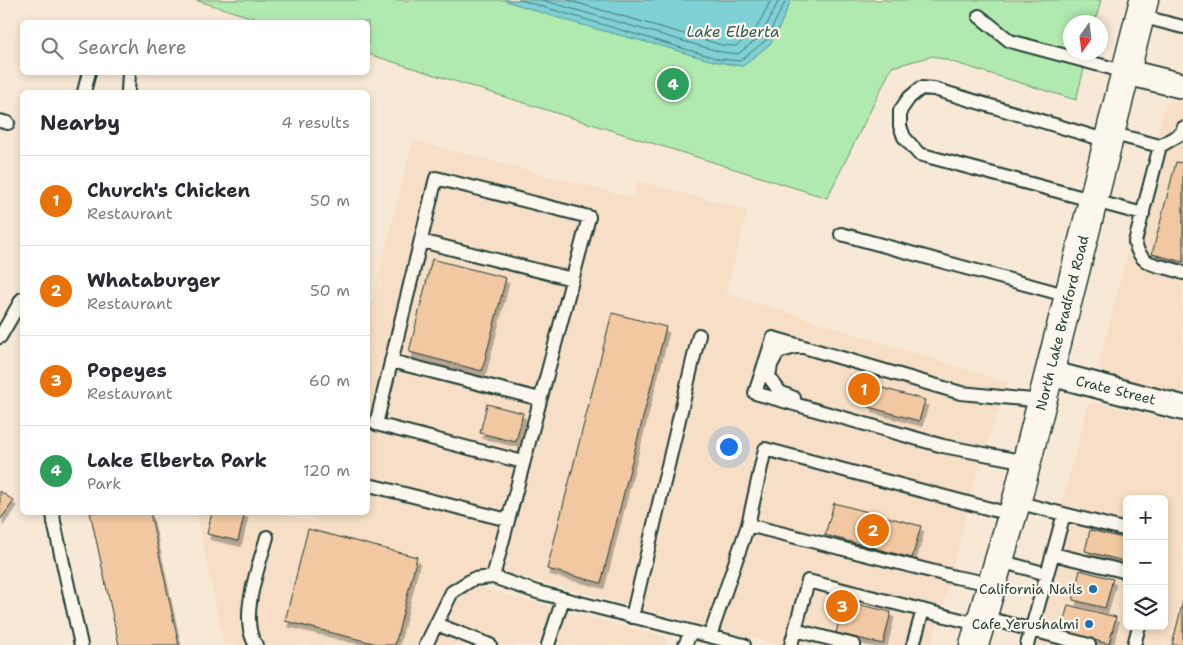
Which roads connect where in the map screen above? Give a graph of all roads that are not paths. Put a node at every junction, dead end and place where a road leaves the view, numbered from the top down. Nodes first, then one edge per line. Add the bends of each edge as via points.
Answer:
1 (1142, 8) edge
2 (979, 16) dead end
3 (1183, 27) edge
4 (1126, 72) junction
5 (88, 75) edge
6 (129, 75) edge
7 (1183, 86) edge
8 (84, 90) edge
9 (128, 90) edge
10 (1183, 128) edge
11 (1109, 137) junction
12 (1160, 146) junction
13 (1093, 200) junction
14 (1142, 214) junction
15 (842, 234) dead end
16 (421, 241) junction
17 (1183, 273) edge
18 (572, 279) junction
19 (1069, 296) junction
20 (20, 302) edge
21 (699, 335) dead end
22 (0, 337) edge
23 (799, 346) junction
24 (391, 361) junction
25 (1049, 373) junction
26 (540, 399) junction
27 (1042, 401) junction
28 (1183, 408) edge
29 (929, 442) junction
30 (523, 462) junction
31 (1026, 462) junction
32 (373, 486) dead end
33 (1014, 509) junction
34 (1064, 514) junction
35 (53, 515) edge
36 (508, 520) junction
37 (748, 525) junction
38 (1123, 529) edge
39 (267, 537) dead end
40 (1052, 554) junction
41 (1123, 571) edge
42 (996, 572) junction
43 (1047, 574) junction
44 (493, 577) junction
45 (563, 599) junction
46 (923, 610) junction
47 (632, 616) junction
48 (436, 624) junction
49 (980, 629) edge
50 (1031, 629) junction
51 (795, 630) junction
52 (1138, 630) edge
53 (691, 632) junction
54 (710, 636) junction
55 (81, 645) edge
56 (256, 645) edge
57 (426, 645) edge
58 (490, 645) edge
59 (548, 645) edge
60 (685, 645) edge
61 (744, 645) edge
62 (791, 645) edge
63 (854, 645) edge
64 (913, 645) edge
65 (1027, 645) edge
66 (1086, 645) edge
67 (1134, 645) edge

1 - 3 lane
1 - 4 main road, North Lake Bradford Road
2 - 4 lane via 1010,41
4 - 7 street
4 - 11 main road, North Lake Bradford Road
5 - 8 lane
6 - 9 lane
10 - 12 lane via 1182,132
11 - 12 lane
11 - 13 main road, North Lake Bradford Road
11 - 13 lane via 934,89 922,88 900,111 904,137 919,154
12 - 14 lane
13 - 14 lane
13 - 19 main road, North Lake Bradford Road
14 - 17 lane via 1135,242 1138,253 1144,261
15 - 19 lane
16 - 18 lane
16 - 18 lane via 436,178 589,217
16 - 24 lane
18 - 26 lane
19 - 25 main road, North Lake Bradford Road
20 - 22 lane
21 - 47 lane
23 - 27 lane via 961,393
23 - 29 lane via 778,352 771,365 769,377 780,392 916,432
23 - 29 lane via 772,338 755,394
24 - 26 lane
24 - 30 lane via 376,424
25 - 27 main road, North Lake Bradford Road
25 - 28 street, Crate Street
26 - 30 lane
27 - 31 main road, North Lake Bradford Road
29 - 31 lane
30 - 36 lane
31 - 33 main road, North Lake Bradford Road
32 - 36 lane
33 - 34 lane
33 - 37 lane via 765,449
33 - 42 main road, North Lake Bradford Road
34 - 38 lane
34 - 40 lane
35 - 55 lane
36 - 44 lane
37 - 42 lane via 955,577
37 - 54 lane
39 - 56 lane via 249,607 249,625
40 - 41 lane
40 - 43 lane
42 - 43 lane
42 - 49 main road, North Lake Bradford Road
43 - 50 lane
44 - 45 lane
44 - 48 lane via 473,579 452,592
45 - 47 lane
45 - 59 lane
46 - 49 lane
46 - 51 lane via 808,580
46 - 64 lane
47 - 53 lane
48 - 57 lane
48 - 58 lane
49 - 50 lane
50 - 65 lane
50 - 66 lane
51 - 62 lane
51 - 63 lane
52 - 67 lane
53 - 54 lane
53 - 60 lane
54 - 61 lane

